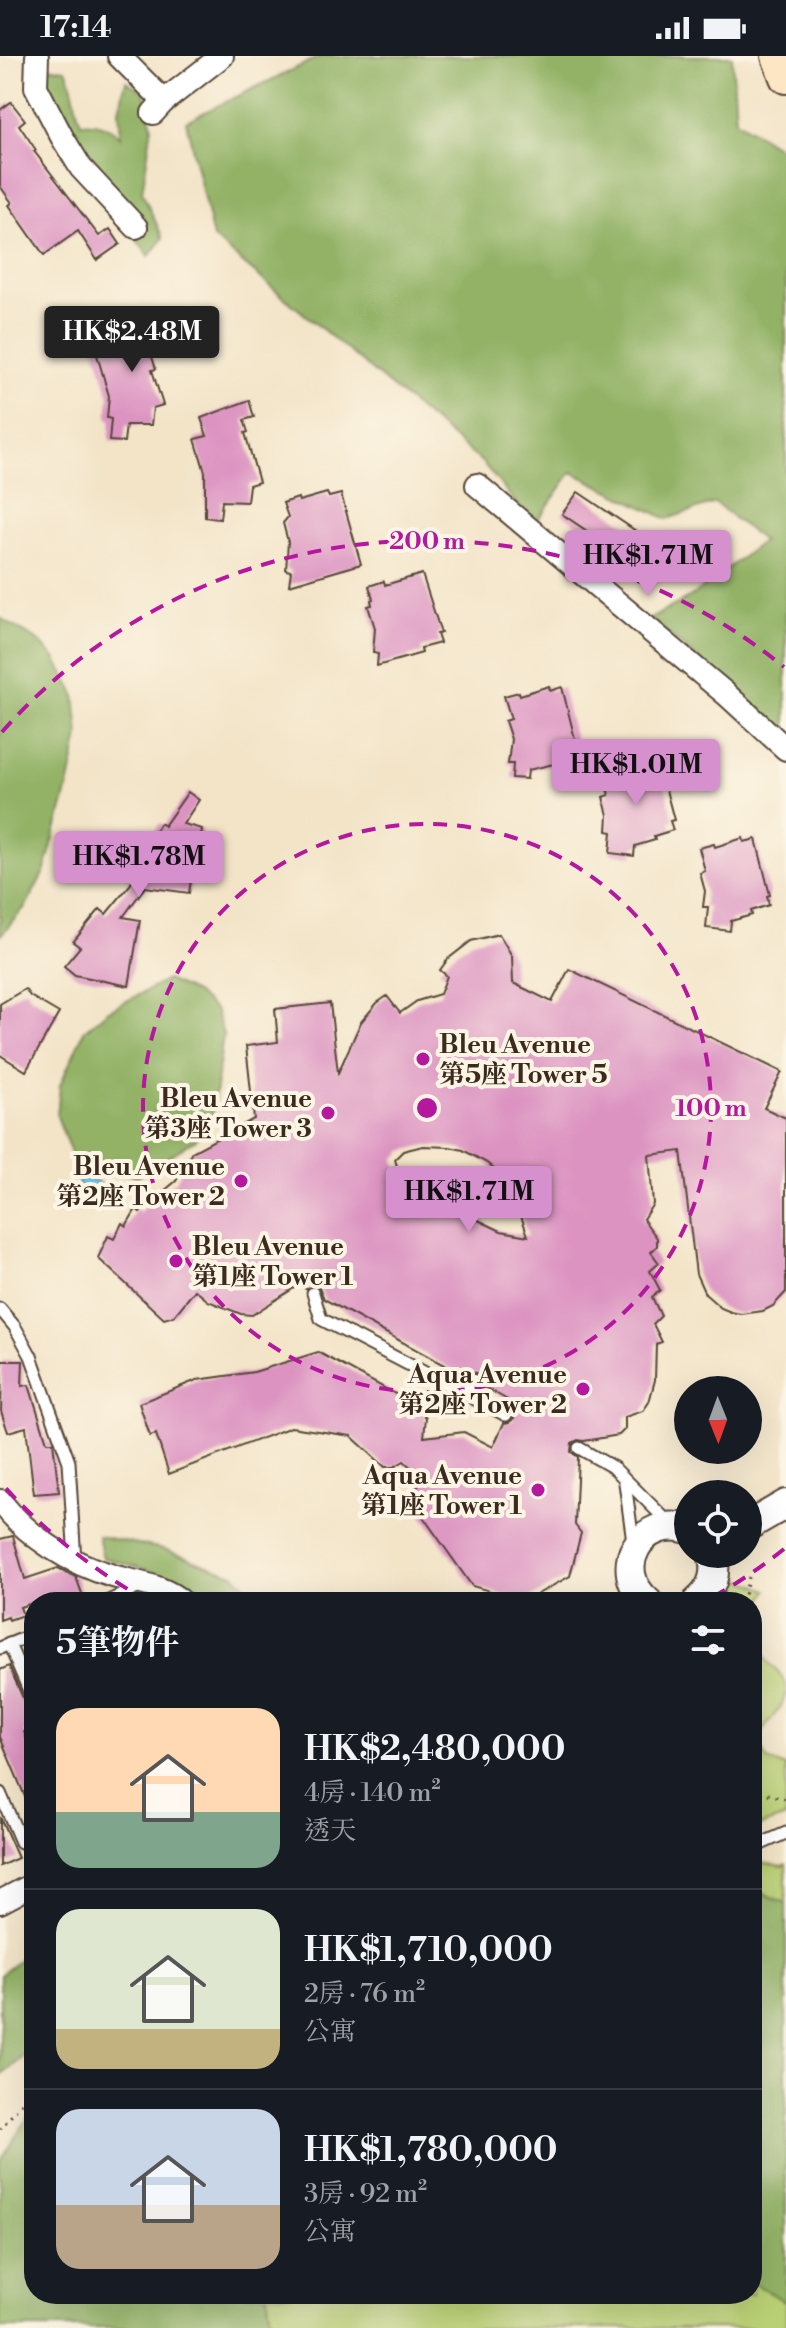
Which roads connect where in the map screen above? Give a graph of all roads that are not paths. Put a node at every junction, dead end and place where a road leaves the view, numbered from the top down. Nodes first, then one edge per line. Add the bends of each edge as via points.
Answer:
1 (37, 56) edge
2 (119, 56) edge
3 (222, 56) edge
4 (778, 56) edge
5 (786, 77) edge
6 (136, 227) dead end
7 (477, 485) dead end
8 (786, 749) edge
9 (313, 1293) dead end
10 (0, 1309) edge
11 (472, 1380) dead end
12 (465, 1394) junction
13 (506, 1415) dead end
14 (579, 1448) dead end
15 (625, 1482) junction
16 (0, 1501) edge
17 (786, 1504) edge
18 (762, 1518) edge
19 (674, 1523) edge
20 (674, 1529) edge
21 (633, 1552) junction
22 (75, 1562) junction
23 (714, 1568) edge
24 (640, 1591) edge
25 (135, 1592) edge
26 (706, 1592) edge
27 (24, 1638) edge
28 (4, 1646) edge
29 (24, 1680) edge
30 (0, 1793) edge
31 (786, 1833) edge
32 (21, 1842) dead end
33 (762, 1844) edge
34 (24, 1889) edge
35 (0, 1902) edge

1 - 6 street via 36,87 62,137 81,168
2 - 3 street via 159,107
4 - 5 main road
7 - 8 street
9 - 12 lane via 321,1319
10 - 22 lane via 31,1356 69,1462
11 - 12 lane
12 - 13 lane
14 - 15 lane via 614,1468
15 - 19 lane
15 - 21 lane
16 - 22 street via 29,1531
17 - 18 street
20 - 21 street via 649,1533
21 - 24 street via 630,1566
22 - 25 street
23 - 26 street
27 - 28 lane
28 - 29 lane
30 - 32 lane
31 - 33 lane
34 - 35 street

